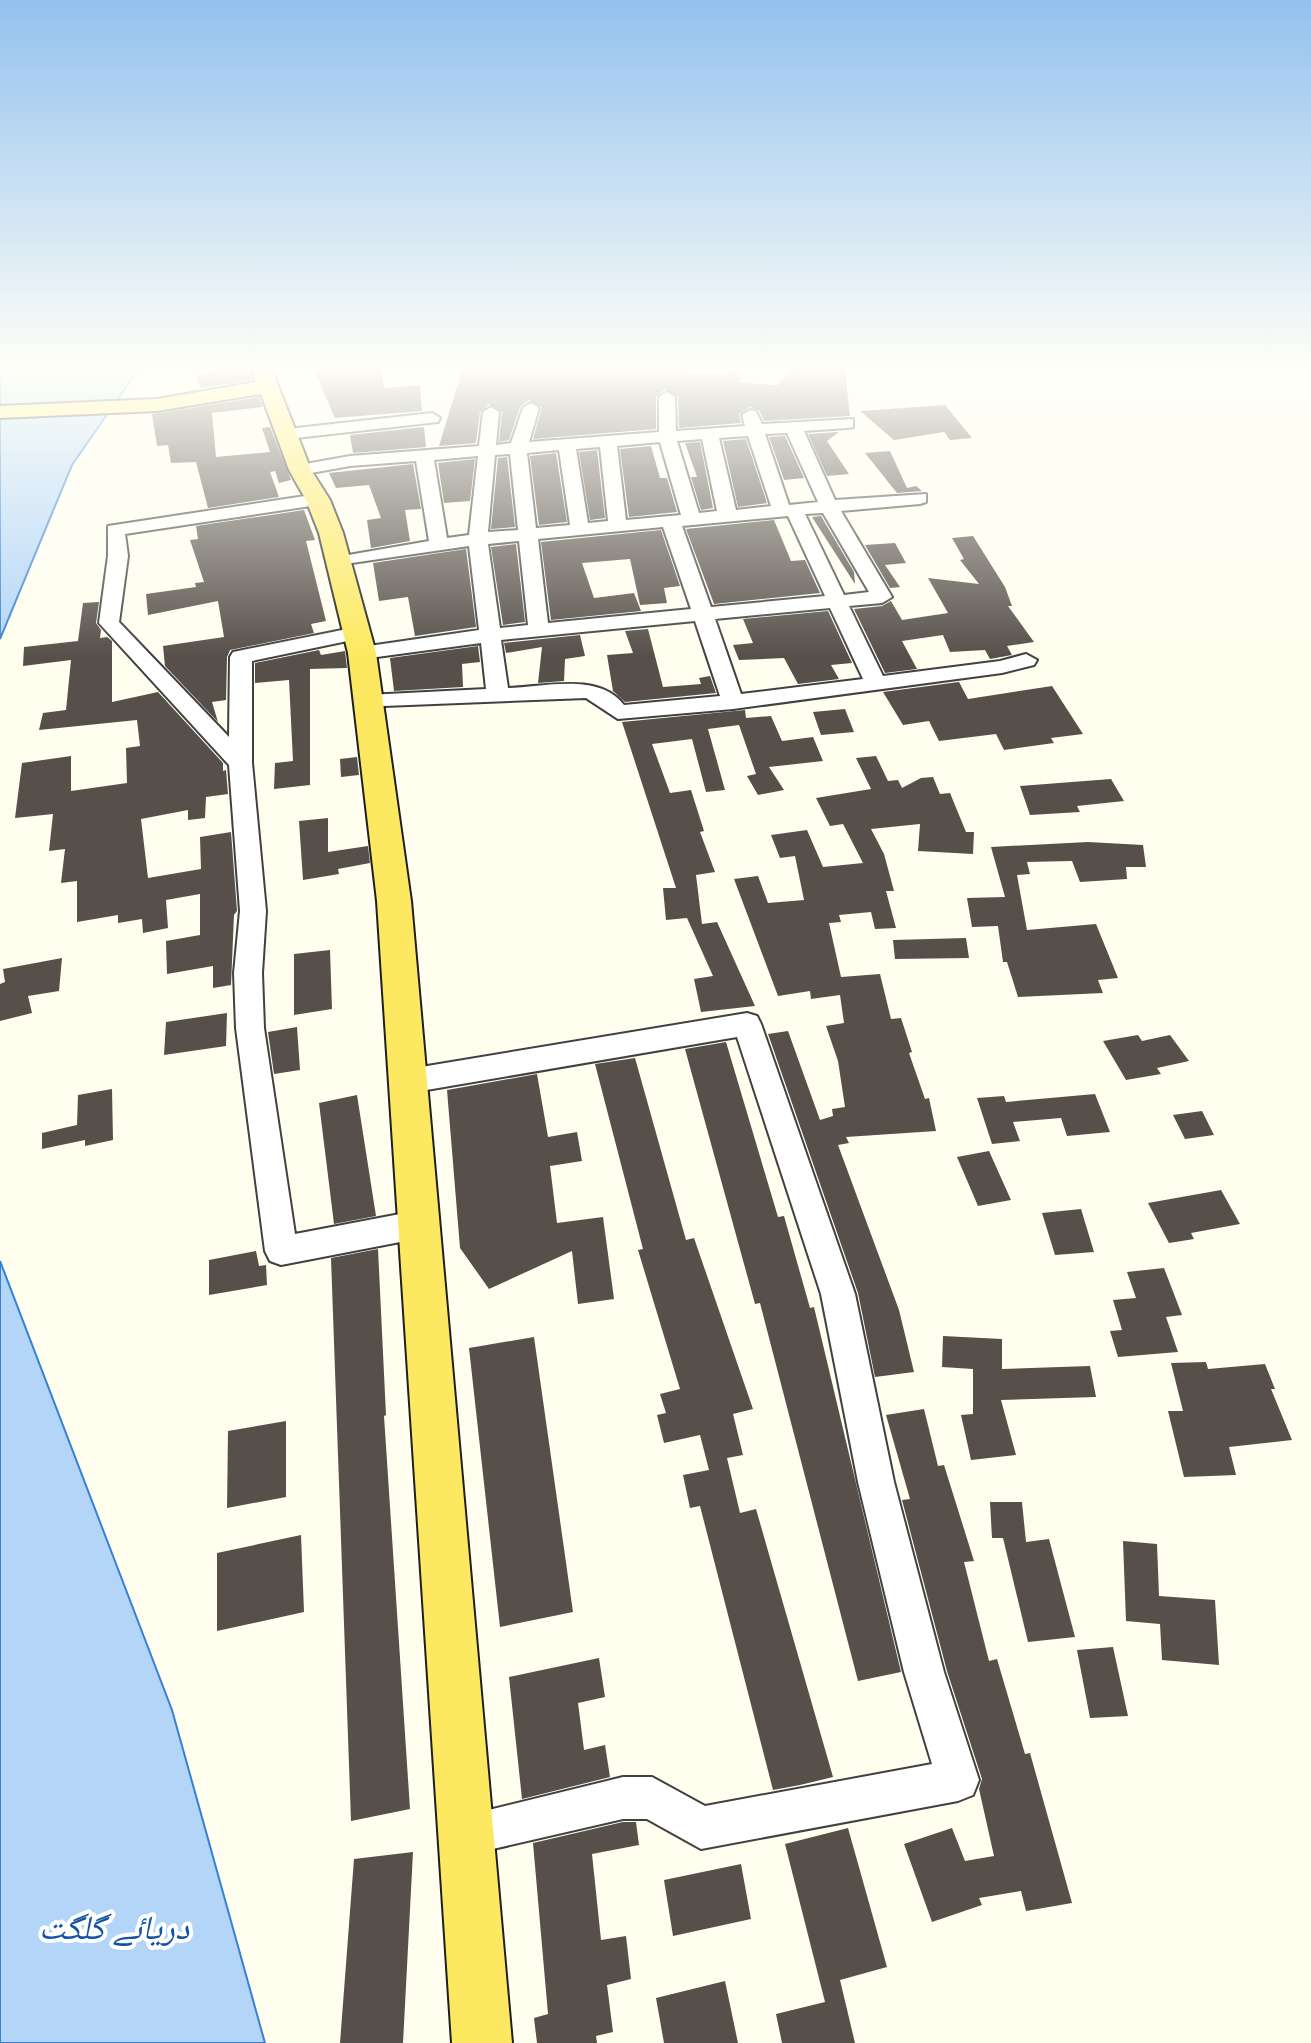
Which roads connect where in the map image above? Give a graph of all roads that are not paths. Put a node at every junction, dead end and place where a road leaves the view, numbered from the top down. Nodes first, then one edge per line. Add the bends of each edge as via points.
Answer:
1 (309, 465) edge
2 (320, 465) edge
3 (426, 465) edge
4 (483, 465) edge
5 (520, 465) edge
6 (570, 465) edge
7 (611, 465) edge
8 (672, 465) edge
9 (717, 465) edge
10 (769, 465) edge
11 (810, 465) edge
12 (302, 468) junction
13 (920, 498) dead end
14 (829, 507) junction
15 (788, 511) junction
16 (728, 517) junction
17 (682, 521) junction
18 (618, 527) junction
19 (580, 530) junction
20 (528, 536) junction
21 (478, 539) junction
22 (439, 547) junction
23 (338, 562) junction
24 (835, 599) junction
25 (703, 614) junction
26 (539, 632) junction
27 (490, 635) junction
28 (359, 643) junction
29 (1026, 660) dead end
30 (875, 682) junction
31 (498, 696) junction
32 (367, 702) junction
33 (733, 702) junction
34 (240, 763) junction
35 (409, 1081) junction
36 (421, 1224) junction
37 (467, 1834) junction
38 (482, 2043) edge

1 - 12 street
2 - 12 street
3 - 22 street
4 - 21 street
5 - 20 street
6 - 19 street
7 - 18 street
8 - 17 street
9 - 16 street
10 - 15 street
11 - 14 street
12 - 23 main road
12 - 34 street via 115,530 118,556 109,623
13 - 14 street
14 - 15 street
14 - 24 street via 882,597
15 - 16 street
15 - 24 street
16 - 17 street
17 - 18 street
17 - 25 street
18 - 19 street
19 - 20 street
20 - 21 street
20 - 26 street
21 - 22 street
21 - 27 street
22 - 23 street
23 - 28 main road
24 - 25 street
24 - 30 street
25 - 26 street
25 - 33 street
26 - 27 street
27 - 28 street
27 - 31 street
28 - 32 main road
28 - 34 street via 241,657
29 - 30 street
30 - 33 street
31 - 32 street
31 - 33 street via 589,691 608,699 618,712
32 - 35 main road via 394,901
34 - 36 street via 253,911 250,1028 281,1251
35 - 36 main road
35 - 37 street via 747,1024 838,1294 876,1482 924,1672 958,1780 701,1828 652,1798 623,1798
36 - 37 main road
37 - 38 main road

